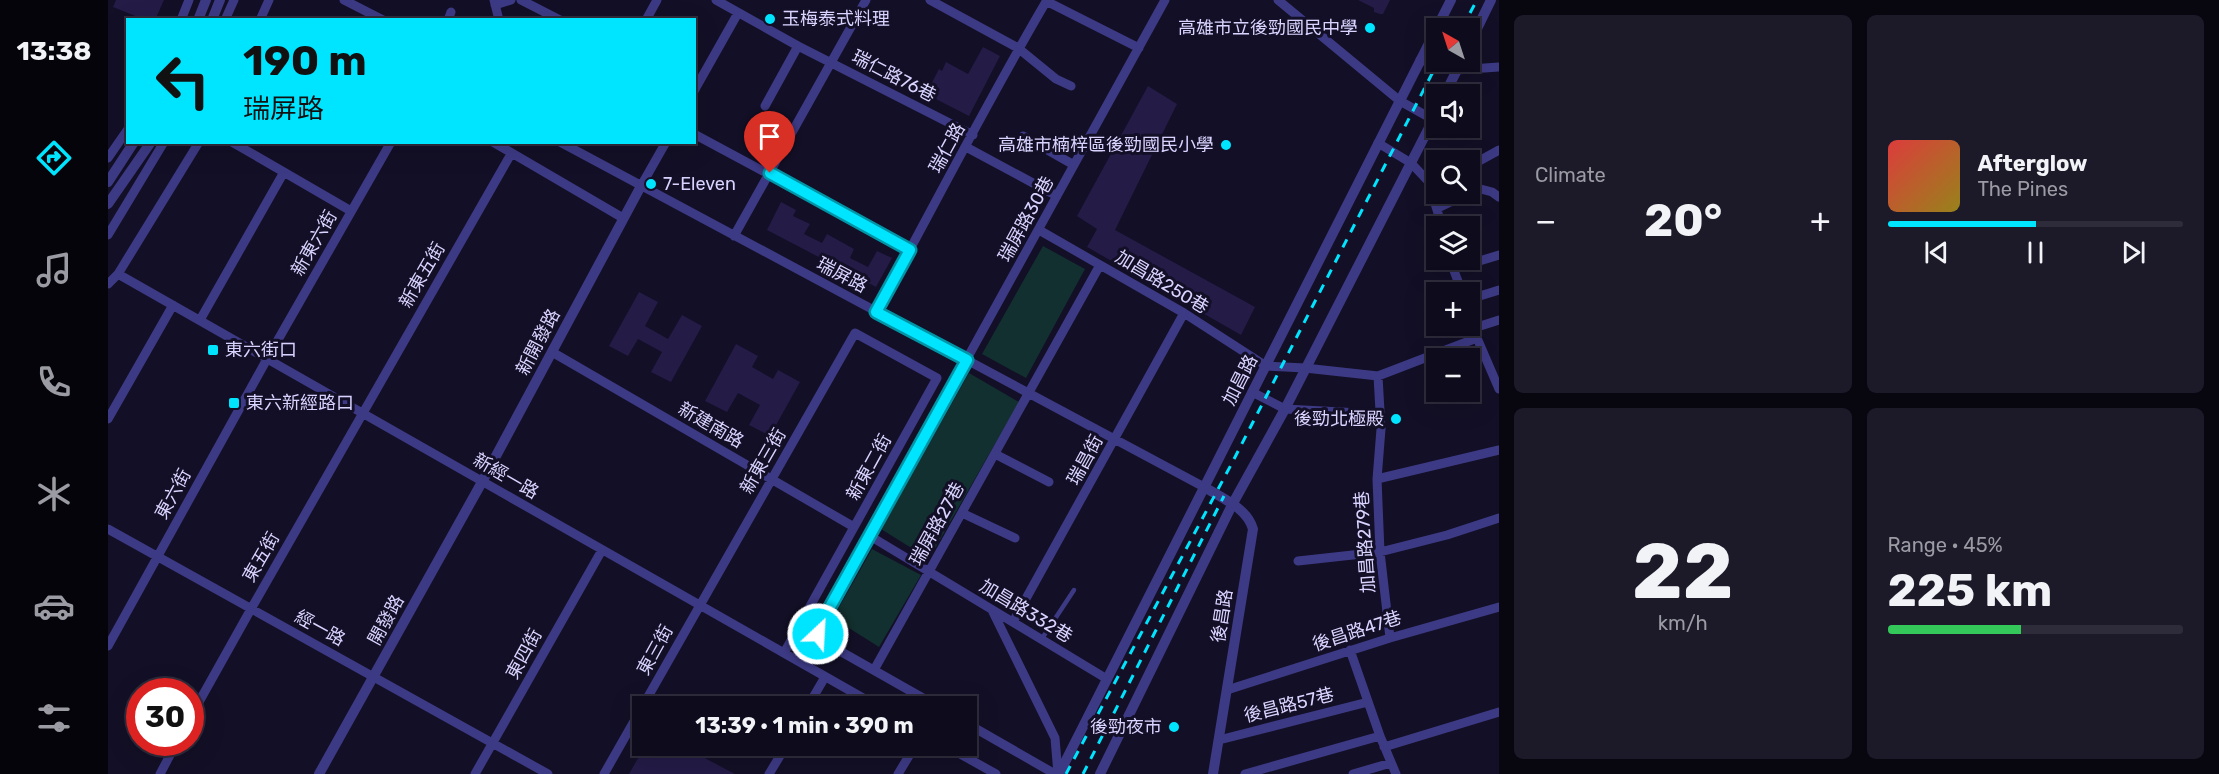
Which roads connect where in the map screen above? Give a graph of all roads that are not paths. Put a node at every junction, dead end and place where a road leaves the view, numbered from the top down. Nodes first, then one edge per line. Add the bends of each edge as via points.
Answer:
1 (189, 0) edge
2 (206, 0) edge
3 (220, 0) edge
4 (234, 0) edge
5 (269, 0) edge
6 (344, 0) edge
7 (511, 0) edge
8 (521, 0) edge
9 (657, 0) edge
10 (716, 0) edge
11 (866, 0) edge
12 (930, 0) edge
13 (1165, 0) edge
14 (1278, 0) edge
15 (1451, 0) edge
16 (1491, 0) edge
17 (1046, 1) edge
18 (495, 2) edge
19 (738, 13) junction
20 (182, 18) edge
21 (199, 18) edge
22 (213, 18) edge
23 (226, 18) edge
24 (261, 18) edge
25 (379, 18) edge
26 (499, 18) edge
27 (556, 18) edge
28 (647, 18) edge
29 (1480, 22) edge
30 (798, 46) junction
31 (1018, 48) junction
32 (1139, 48) junction
33 (1420, 60) junction
34 (1426, 61) edge
35 (832, 63) junction
36 (1480, 67) edge
37 (1499, 67) edge
38 (1071, 86) dead end
39 (696, 87) edge
40 (1400, 101) junction
41 (765, 106) dead end
42 (1426, 112) edge
43 (126, 132) edge
44 (1426, 133) edge
45 (696, 135) edge
46 (973, 135) junction
47 (1023, 136) dead end
48 (1378, 143) junction
49 (133, 144) edge
50 (150, 144) edge
51 (163, 144) edge
52 (198, 144) edge
53 (235, 144) edge
54 (390, 144) edge
55 (496, 144) edge
56 (564, 144) edge
57 (665, 144) edge
58 (966, 147) junction
59 (1499, 150) edge
60 (511, 154) junction
61 (108, 158) edge
62 (1480, 161) edge
63 (1410, 163) junction
64 (1074, 165) junction
65 (284, 172) junction
66 (770, 173) junction
67 (108, 182) edge
68 (641, 186) junction
69 (1480, 191) edge
70 (1057, 196) junction
71 (1499, 197) edge
72 (108, 204) edge
73 (1446, 204) edge
74 (1438, 208) junction
75 (351, 211) junction
76 (1440, 216) edge
77 (623, 219) junction
78 (1039, 230) junction
79 (108, 235) edge
80 (734, 236) junction
81 (910, 250) junction
82 (1499, 255) edge
83 (1480, 259) edge
84 (1100, 265) junction
85 (118, 274) junction
86 (108, 284) edge
87 (1499, 290) edge
88 (1480, 295) edge
89 (173, 306) junction
90 (876, 312) junction
91 (1184, 313) junction
92 (1499, 320) edge
93 (200, 321) junction
94 (1480, 326) edge
95 (855, 333) joint
96 (1477, 338) joint
97 (552, 352) junction
98 (267, 359) junction
99 (967, 360) junction
100 (1266, 366) junction
101 (1305, 368) junction
102 (1378, 376) junction
103 (1499, 389) edge
104 (1252, 392) junction
105 (1029, 393) junction
106 (1284, 409) junction
107 (363, 413) junction
108 (1379, 414) junction
109 (108, 419) edge
110 (1116, 439) junction
111 (1499, 450) edge
112 (995, 454) junction
113 (771, 479) junction
114 (1377, 479) junction
115 (482, 482) junction
116 (1048, 482) dead end
117 (1204, 487) junction
118 (1232, 505) junction
119 (962, 513) junction
120 (1499, 518) edge
121 (854, 527) junction
122 (108, 530) edge
123 (870, 537) junction
124 (1015, 538) dead end
125 (602, 550) junction
126 (1380, 552) junction
127 (157, 556) junction
128 (1298, 561) dead end
129 (929, 572) junction
130 (1074, 590) dead end
131 (699, 605) junction
132 (1499, 607) edge
133 (251, 609) junction
134 (992, 610) junction
135 (1013, 622) junction
136 (1390, 638) junction
137 (1041, 640) junction
138 (108, 646) edge
139 (1350, 650) junction
140 (784, 653) junction
141 (874, 670) junction
142 (373, 676) junction
143 (825, 677) junction
144 (1107, 679) junction
145 (1227, 690) junction
146 (204, 693) edge
147 (814, 696) edge
148 (859, 696) edge
149 (920, 696) edge
150 (1368, 702) junction
151 (1499, 712) edge
152 (977, 729) edge
153 (1380, 736) junction
154 (1219, 740) junction
155 (493, 743) junction
156 (1384, 747) junction
157 (170, 756) edge
158 (780, 756) edge
159 (909, 756) edge
160 (964, 756) edge
161 (1391, 763) junction
162 (160, 774) edge
163 (319, 774) edge
164 (475, 774) edge
165 (548, 774) edge
166 (604, 774) edge
167 (769, 774) edge
168 (898, 774) edge
169 (996, 774) edge
170 (1057, 774) edge
171 (1100, 774) edge
172 (1213, 774) edge
173 (1245, 774) edge
174 (1353, 774) edge
175 (1396, 774) edge

1 - 20 street
2 - 21 street
3 - 22 street
4 - 23 street
5 - 24 street
6 - 25 street
7 - 18 street
8 - 27 street
9 - 28 street
10 - 19 street, 瑞仁路76巷
11 - 35 street
12 - 31 street
13 - 32 street, 瑞屏路30巷
14 - 40 street
15 - 33 street, 加昌路
16 - 29 street
17 - 31 street, 瑞仁路
17 - 32 street
18 - 26 street
19 - 30 street, 瑞仁路76巷
19 - 39 street
30 - 35 street, 瑞仁路76巷
30 - 41 street
31 - 38 street via 1056,79
31 - 46 street, 瑞仁路
32 - 64 street, 瑞屏路30巷
33 - 34 street
33 - 40 street, 加昌路
35 - 46 street, 瑞仁路76巷
35 - 66 street
36 - 37 street
40 - 42 street
40 - 48 street, 加昌路
43 - 61 street
44 - 63 street
45 - 66 street
46 - 58 street, 瑞仁路
47 - 64 street
48 - 63 street
48 - 100 street, 加昌路
49 - 67 street
50 - 72 street
51 - 79 street
52 - 85 street
53 - 65 street
54 - 75 street, 新東六街
55 - 60 street
56 - 68 street, 瑞屏路
57 - 68 street
58 - 70 street
58 - 81 street, 瑞仁路
59 - 62 street
60 - 77 street
60 - 107 street, 新東五街
63 - 74 street via 1428,181
63 - 101 street
64 - 70 street, 瑞屏路30巷
65 - 75 street
65 - 93 street
66 - 80 street
66 - 81 street
68 - 77 street, 新開發路
68 - 80 street, 瑞屏路
69 - 71 street
70 - 78 street, 瑞屏路30巷
73 - 74 street
74 - 76 street
75 - 98 street, 新東六街
77 - 97 street, 新開發路
78 - 84 street, 加昌路250巷
78 - 99 street, 瑞屏路30巷
80 - 90 street, 瑞屏路
81 - 90 street, 瑞仁路
82 - 83 street
84 - 91 street, 加昌路250巷
84 - 105 street, 瑞屏路27巷
85 - 86 street
85 - 89 street, 新經一路
87 - 88 street
89 - 93 street, 新經一路
89 - 109 street
90 - 99 street, 瑞屏路
91 - 100 street, 加昌路250巷
91 - 110 street, 瑞昌街
92 - 94 street
93 - 98 street, 新經一路
95 - 113 street, 新東三街
95 - 121 street, 新東二街 via 937,378
96 - 102 street
96 - 103 street
97 - 113 street, 新建南路
97 - 115 street, 新開發路
98 - 107 street, 新經一路
98 - 127 street, 東六街
99 - 105 street, 瑞屏路
99 - 123 street, 瑞屏路30巷
100 - 101 street
100 - 104 street, 加昌路
101 - 102 street
101 - 106 street
102 - 108 street, 加昌路279巷
104 - 106 street
104 - 117 street, 加昌路
105 - 110 street, 瑞屏路
105 - 112 street, 瑞屏路27巷
106 - 108 street
106 - 118 street
107 - 115 street, 新經一路
107 - 133 street, 東五街
108 - 114 street, 加昌路279巷
110 - 117 street, 瑞屏路
110 - 135 street, 瑞昌街
111 - 114 street, 加昌路279巷
112 - 116 street
112 - 119 street, 瑞屏路27巷
113 - 121 street, 新建南路
113 - 131 street, 新東三街
114 - 126 street, 加昌路279巷
115 - 125 street, 新經一路
115 - 142 street, 開發路
117 - 118 street, 後昌路
117 - 144 street, 加昌路
118 - 145 street, 後昌路 via 1251,520 1253,529
118 - 171 street
119 - 124 street
119 - 129 street, 瑞屏路27巷
120 - 126 street
121 - 140 street, 新東二街
122 - 127 street, 經一路
123 - 129 street, 加昌路332巷
123 - 141 street, 瑞屏路30巷 via 818,634 824,642
125 - 131 street, 新經一路
125 - 155 street, 東四街
126 - 128 street
126 - 136 street, 加昌路279巷
127 - 133 street, 經一路
127 - 138 street, 東六街
129 - 134 street, 加昌路332巷
129 - 141 street, 瑞屏路27巷
130 - 137 lane
131 - 140 street, 新經一路
131 - 166 street, 東三街
132 - 136 street, 後昌路47巷
133 - 142 street, 經一路
133 - 146 street, 東五街
134 - 135 street, 加昌路332巷
134 - 170 street via 1055,738
135 - 137 street, 加昌路332巷
136 - 139 street, 後昌路47巷
137 - 144 street, 加昌路332巷
139 - 145 street, 後昌路47巷
139 - 150 street
140 - 143 street, 新經一路
141 - 149 street
142 - 155 street, 經一路
142 - 163 street, 開發路
143 - 147 street
143 - 148 street, 新經一路
144 - 170 street, 加昌路
145 - 154 street, 後昌路
150 - 153 street
150 - 154 street, 後昌路57巷
151 - 156 street
152 - 170 street
153 - 156 street
153 - 173 street
154 - 172 street, 後昌路
155 - 164 street, 東四街
155 - 165 street, 經一路
156 - 161 street
157 - 162 street
158 - 167 street
159 - 168 street
160 - 169 street
161 - 174 street
161 - 175 street

